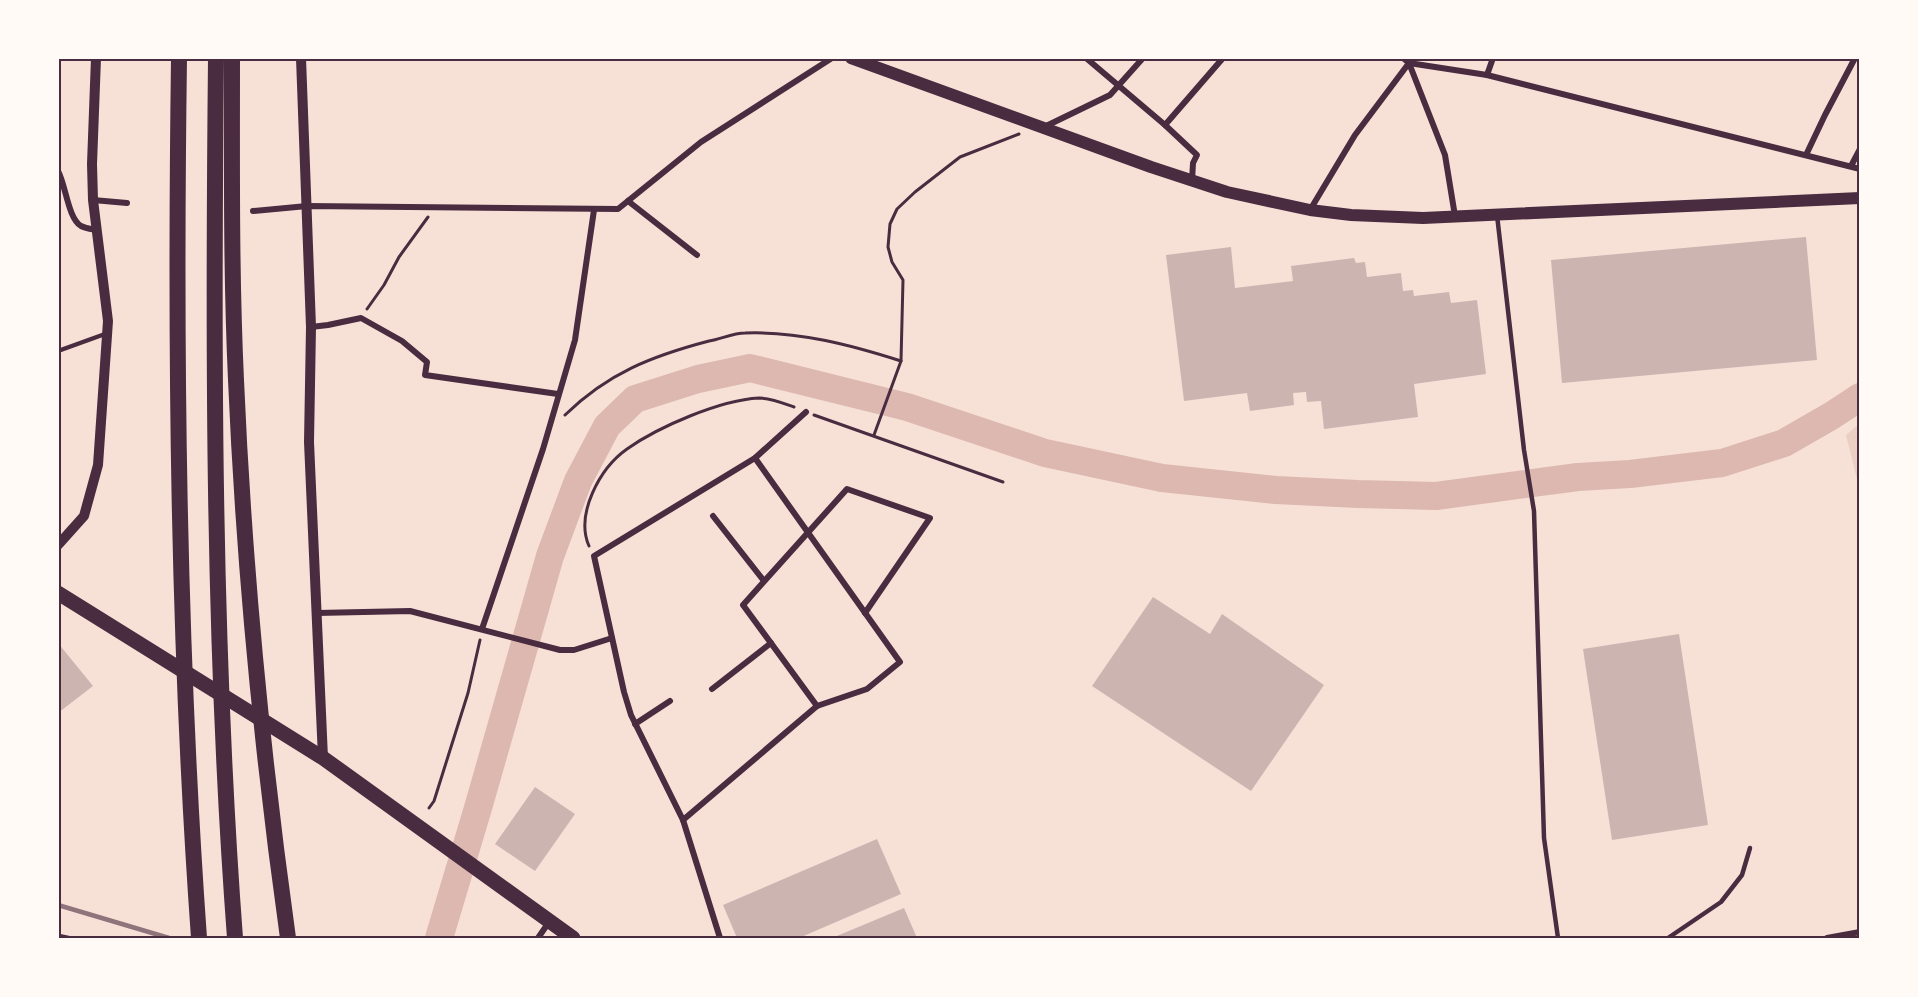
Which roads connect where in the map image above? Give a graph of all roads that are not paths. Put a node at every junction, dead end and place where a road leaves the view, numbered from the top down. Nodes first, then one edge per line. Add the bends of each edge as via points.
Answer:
1 (96, 58) edge
2 (179, 58) edge
3 (216, 58) edge
4 (232, 58) edge
5 (301, 58) edge
6 (832, 58) edge
7 (1086, 58) edge
8 (1143, 58) edge
9 (1224, 58) edge
10 (1403, 58) edge
11 (1493, 58) edge
12 (1855, 58) edge
13 (854, 59) edge
14 (1409, 63) junction
15 (1487, 75) junction
16 (1118, 87) junction
17 (1165, 125) junction
18 (1044, 128) junction
19 (1860, 149) edge
20 (1806, 155) junction
21 (1851, 166) junction
22 (1860, 169) edge
23 (58, 171) edge
24 (1192, 182) junction
25 (1860, 198) edge
26 (93, 200) junction
27 (628, 201) junction
28 (128, 203) dead end
29 (307, 206) junction
30 (253, 210) dead end
31 (594, 210) junction
32 (1310, 210) junction
33 (1455, 216) junction
34 (1497, 216) junction
35 (96, 230) junction
36 (697, 255) dead end
37 (311, 327) junction
38 (108, 333) junction
39 (58, 351) edge
40 (558, 394) junction
41 (806, 412) dead end
42 (755, 458) junction
43 (713, 516) dead end
44 (808, 531) junction
45 (58, 545) edge
46 (764, 581) junction
47 (58, 593) edge
48 (317, 613) junction
49 (865, 613) junction
50 (485, 629) junction
51 (612, 638) junction
52 (771, 643) junction
53 (712, 689) dead end
54 (670, 701) dead end
55 (817, 706) junction
56 (635, 724) junction
57 (323, 758) junction
58 (187, 760) junction
59 (683, 820) junction
60 (1750, 848) dead end
61 (549, 922) junction
62 (1860, 932) edge
63 (191, 939) edge
64 (198, 939) edge
65 (235, 939) edge
66 (288, 939) edge
67 (538, 939) edge
68 (573, 939) edge
69 (720, 939) edge
70 (1558, 939) edge
71 (1668, 939) edge
72 (1827, 939) edge

1 - 26 street
2 - 58 highway via 178,343
3 - 65 highway via 213,372 218,621
4 - 66 highway via 236,380 264,749
5 - 29 street
6 - 27 street via 701,142
7 - 16 street
8 - 16 street
9 - 17 street
10 - 14 street
11 - 15 street
12 - 20 street
13 - 18 main road
14 - 15 street
14 - 32 street via 1355,135
14 - 33 street via 1445,155
15 - 20 street
16 - 17 street
16 - 18 street via 1110,95
17 - 24 street via 1197,155
18 - 24 main road
19 - 21 street
20 - 21 street
21 - 22 street
23 - 35 street via 74,218 81,226
24 - 32 main road
25 - 34 main road
26 - 28 street
26 - 35 street
27 - 31 street via 618,209
27 - 36 street
29 - 30 street
29 - 31 street
29 - 37 street
31 - 40 street via 575,340
32 - 33 main road via 1390,217
33 - 34 main road
34 - 70 lane via 1534,510 1544,838
35 - 38 street
37 - 40 street via 361,318 402,341 426,362 425,375
37 - 48 street via 309,442
38 - 39 lane
38 - 45 street via 98,465 84,516
40 - 50 street
41 - 42 street
42 - 44 street
42 - 51 street via 594,556
43 - 46 street
44 - 46 street
44 - 49 street
44 - 49 street via 847,489 930,518
46 - 52 street via 743,605
47 - 57 highway
48 - 50 street via 410,611
48 - 57 street
49 - 55 street via 900,662 867,689
50 - 51 street via 574,650
51 - 56 street
52 - 53 street
52 - 55 street
54 - 56 street
55 - 59 street
56 - 59 street
57 - 61 highway
58 - 63 highway
58 - 64 highway
59 - 69 street
60 - 71 lane via 1742,875 1721,902
61 - 67 street
61 - 68 highway
62 - 72 street

